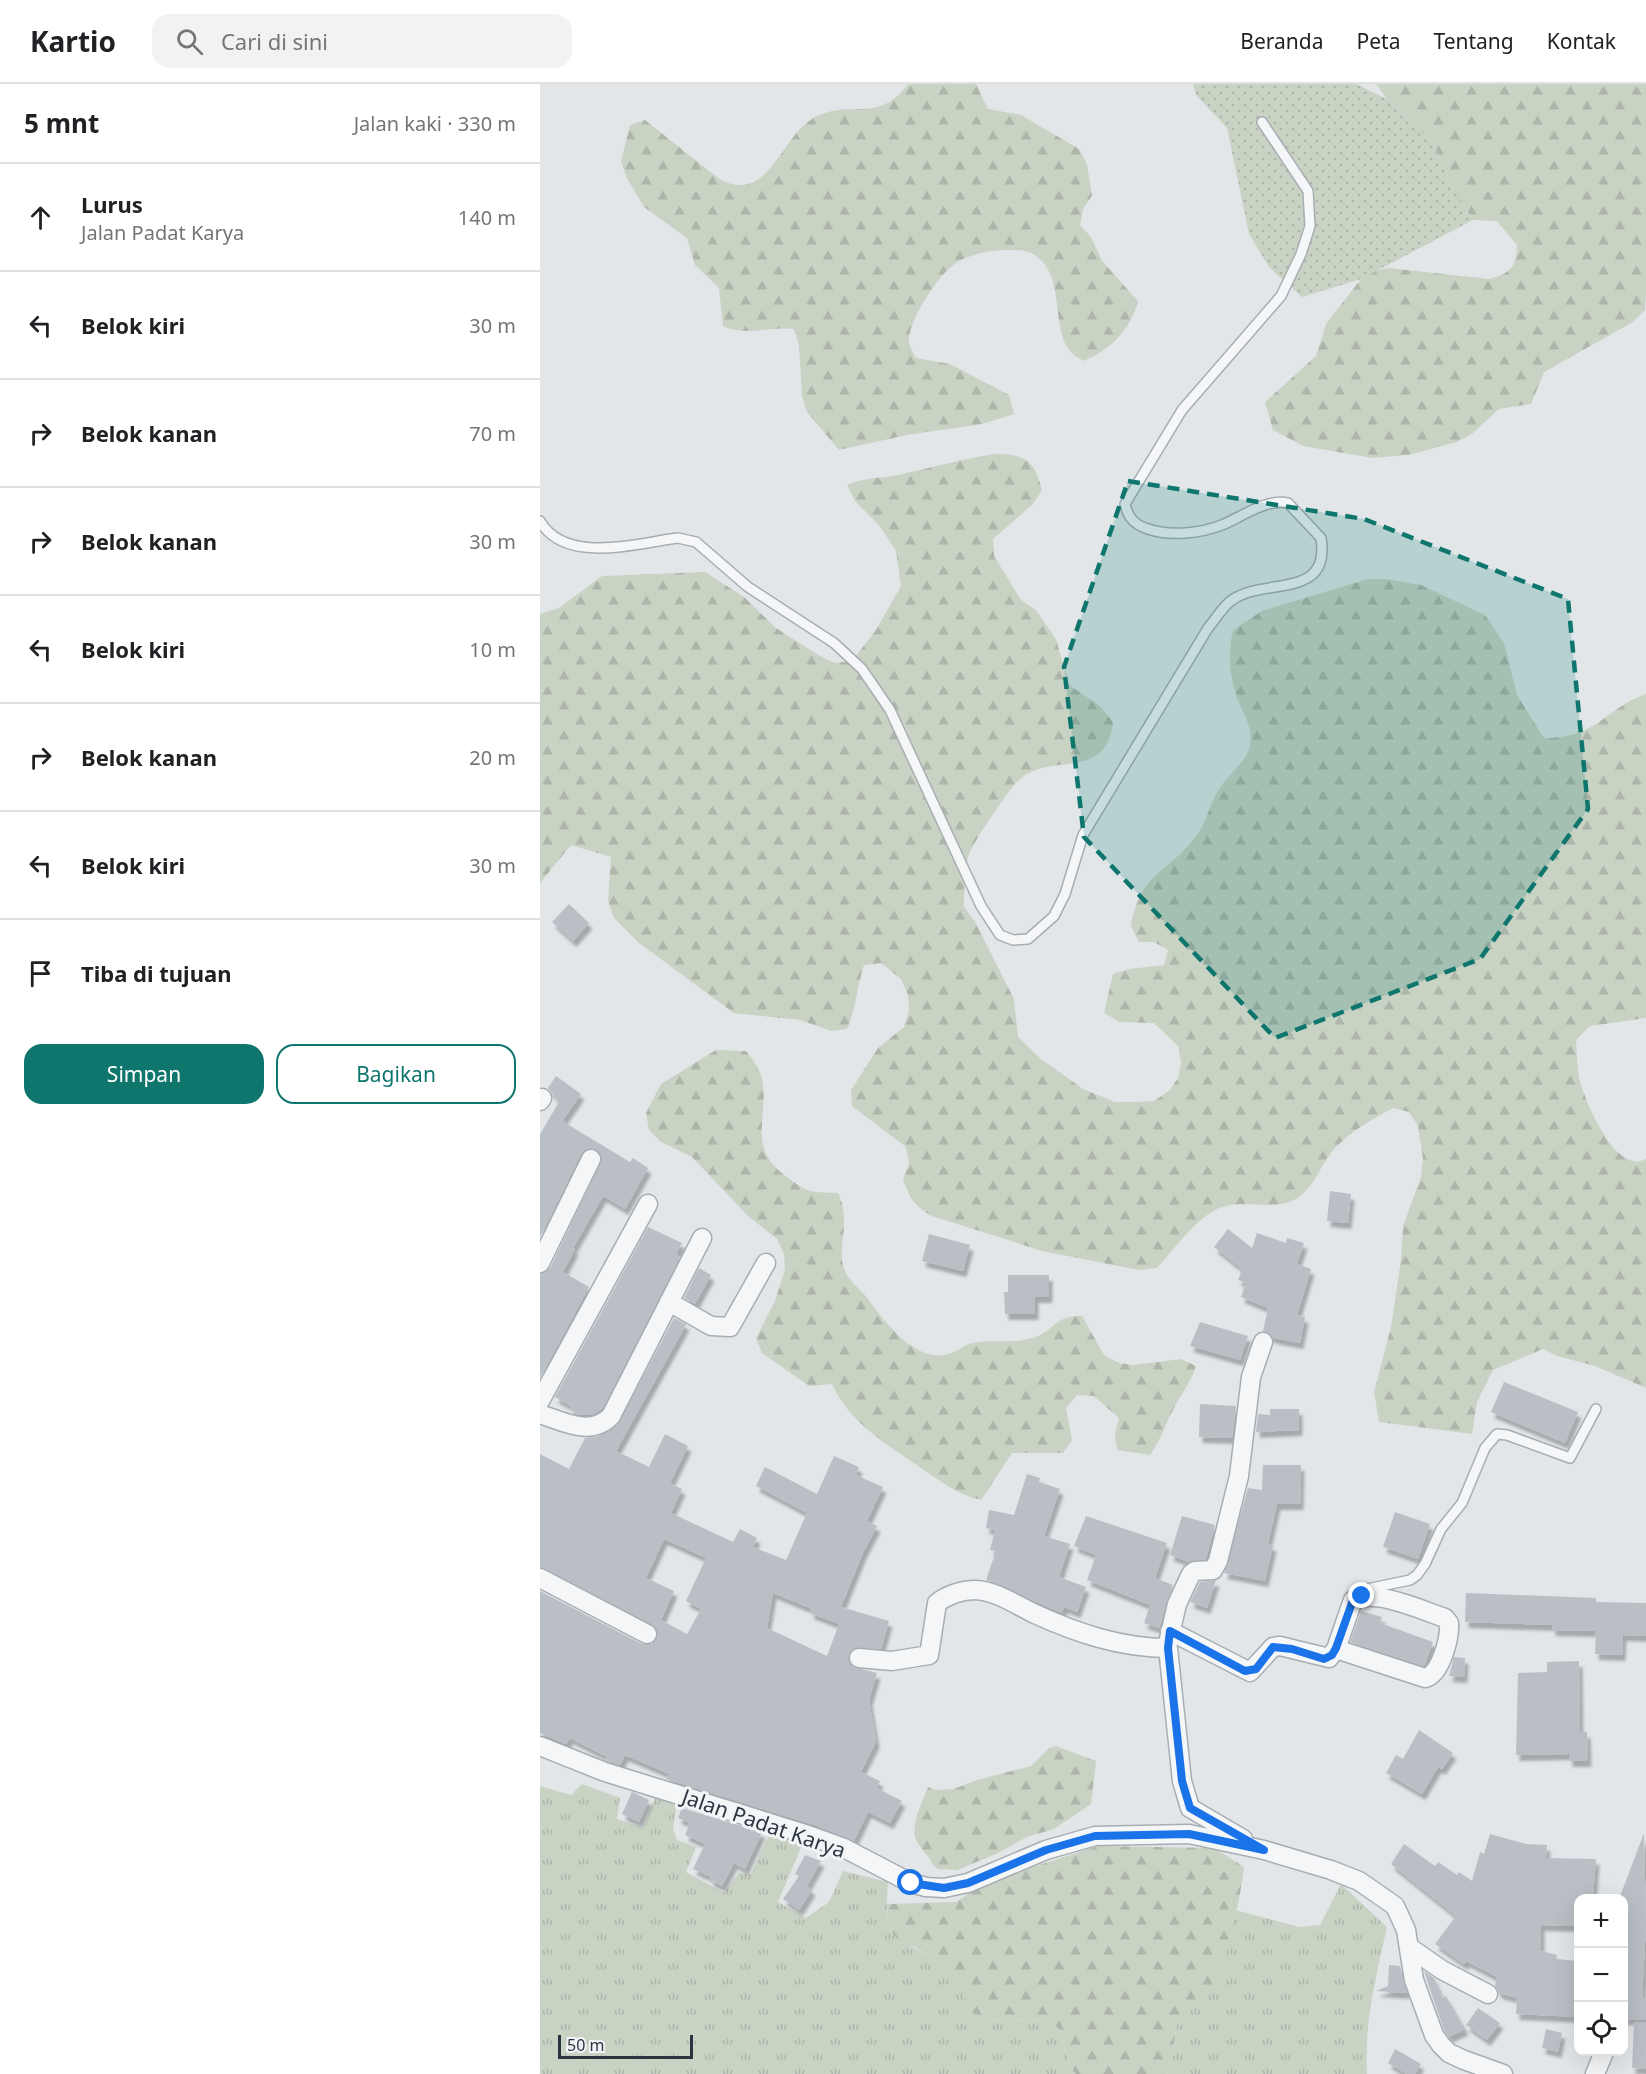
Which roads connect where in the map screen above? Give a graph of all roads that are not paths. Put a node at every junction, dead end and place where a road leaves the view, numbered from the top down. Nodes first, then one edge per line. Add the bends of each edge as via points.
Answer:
1 (1262, 122) dead end
2 (540, 521) edge
3 (591, 1159) dead end
4 (648, 1204) dead end
5 (702, 1238) dead end
6 (540, 1263) edge
7 (766, 1263) dead end
8 (669, 1302) junction
9 (1263, 1342) dead end
10 (540, 1401) edge
11 (1596, 1409) dead end
12 (540, 1414) edge
13 (540, 1578) edge
14 (1353, 1600) junction
15 (647, 1634) dead end
16 (1169, 1639) junction
17 (1336, 1648) junction
18 (859, 1658) dead end
19 (540, 1746) edge
20 (1264, 1850) junction
21 (1409, 1947) junction
22 (1488, 1994) dead end
23 (1602, 2056) edge
24 (1503, 2074) edge
25 (1595, 2074) edge

1 - 2 lane via 1308,191 1310,226 1301,254 1281,296 1182,410 1125,504 1133,522 1166,534 1220,526 1274,502 1288,503 1321,538 1321,562 1308,579 1231,600 1208,628 1083,835 1054,916 1028,939 1013,940 1000,935 993,926 968,882 890,711 862,669 834,643 748,587 692,540 578,548 552,536
3 - 6 street
4 - 10 street
5 - 8 street
7 - 8 street via 730,1327 711,1326
8 - 12 street via 602,1425 584,1427
9 - 16 street via 1251,1377 1239,1476 1218,1561 1213,1570 1191,1574 1177,1604
11 - 14 lane via 1570,1458 1497,1434 1485,1448 1462,1503 1441,1529 1417,1575 1362,1590
13 - 15 street
14 - 17 street
14 - 17 street via 1368,1595 1445,1618 1449,1630 1439,1664 1425,1678
16 - 17 street via 1250,1672 1273,1647 1324,1659
16 - 18 street via 1138,1648 1114,1642 1035,1614 1003,1597 975,1590 945,1596 937,1603 929,1654 892,1660
16 - 20 street via 1182,1781 1190,1808
19 - 20 street, Jalan Padat Karya via 605,1772 753,1815 844,1848 926,1887 968,1883 1046,1850 1095,1836 1189,1834
20 - 21 street, Jalan Padat Karya via 1331,1870 1382,1895 1395,1906
21 - 22 street
21 - 24 street, Jalan Padat Karya via 1414,1980 1441,2045 1449,2053
23 - 25 street

